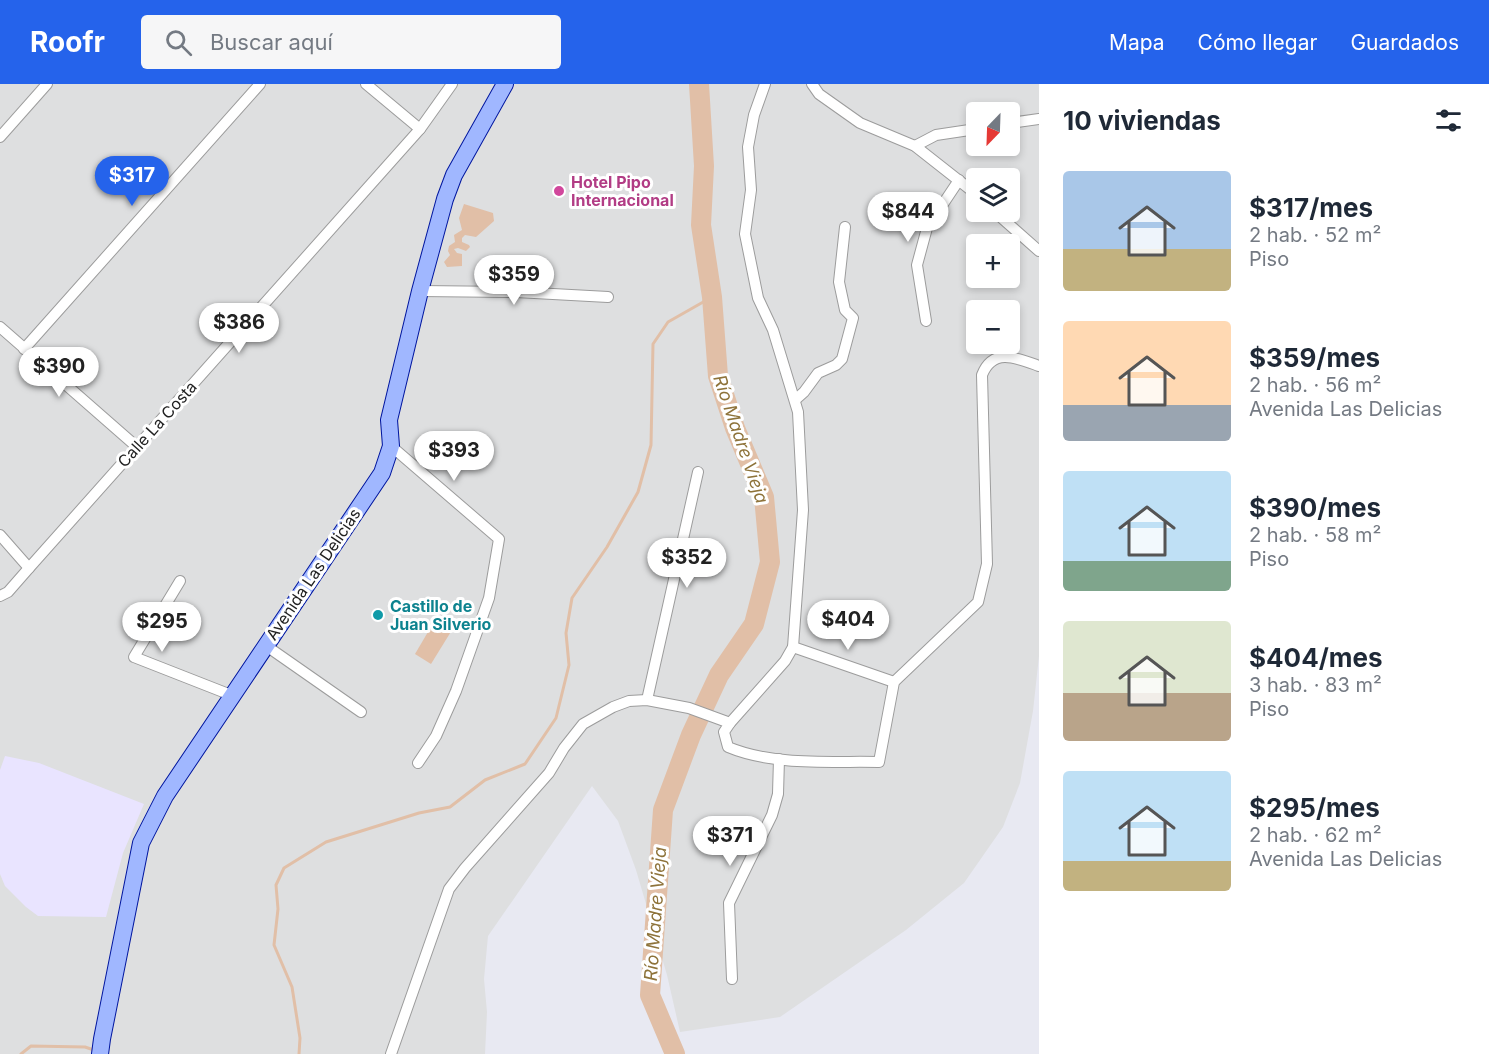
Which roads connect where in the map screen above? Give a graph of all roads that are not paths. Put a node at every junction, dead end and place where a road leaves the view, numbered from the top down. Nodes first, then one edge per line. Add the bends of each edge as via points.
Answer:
1 (46, 84) edge
2 (260, 84) edge
3 (366, 84) edge
4 (452, 84) edge
5 (505, 84) edge
6 (765, 84) edge
7 (812, 84) edge
8 (1039, 119) edge
9 (1020, 122) edge
10 (420, 129) junction
11 (966, 130) edge
12 (0, 137) edge
13 (915, 146) junction
14 (959, 180) junction
15 (966, 186) edge
16 (1006, 222) edge
17 (845, 227) dead end
18 (1039, 251) edge
19 (420, 291) junction
20 (608, 297) dead end
21 (926, 321) dead end
22 (0, 327) edge
23 (24, 349) junction
24 (1039, 366) edge
25 (795, 400) junction
26 (391, 446) junction
27 (137, 447) junction
28 (698, 472) dead end
29 (0, 535) edge
30 (29, 568) junction
31 (180, 581) dead end
32 (0, 596) edge
33 (265, 645) junction
34 (793, 647) junction
35 (894, 682) junction
36 (231, 695) junction
37 (647, 700) junction
38 (361, 712) dead end
39 (730, 723) junction
40 (780, 759) junction
41 (418, 763) dead end
42 (732, 979) dead end
43 (101, 1046) edge
44 (391, 1054) edge

1 - 12 street
2 - 23 street
3 - 10 street
4 - 10 street, Calle La Costa
5 - 19 main road, Avenida Las Delicias via 454,175
6 - 25 street via 748,147 751,190 745,234 758,298 773,330
7 - 13 street via 819,94 860,123
8 - 9 street
10 - 27 street, Calle La Costa
11 - 13 street via 936,135
13 - 14 street
14 - 15 street
14 - 21 street via 927,228 916,265
16 - 18 street
17 - 25 street via 839,282 845,310 853,318 846,351 839,362 814,376
19 - 20 street
19 - 26 main road, Avenida Las Delicias via 389,420
22 - 23 street
23 - 27 street
24 - 35 street via 1014,357 997,358 986,366 982,375 987,564 978,602
25 - 34 street via 802,510
26 - 33 main road, Avenida Las Delicias via 382,473
26 - 41 street via 499,539 489,598 460,680 436,736
27 - 30 street, Calle La Costa
28 - 37 street
29 - 30 street
30 - 32 street, Calle La Costa
31 - 36 street via 134,657
33 - 36 main road, Avenida Las Delicias
33 - 38 street
34 - 35 street
34 - 39 street
35 - 40 street via 879,762
36 - 43 main road, Avenida Las Delicias via 165,796 141,843
37 - 39 street via 695,710
37 - 44 street via 613,707 583,724 549,773 449,889
39 - 40 street via 724,732 728,747
40 - 42 street via 772,815 729,903

